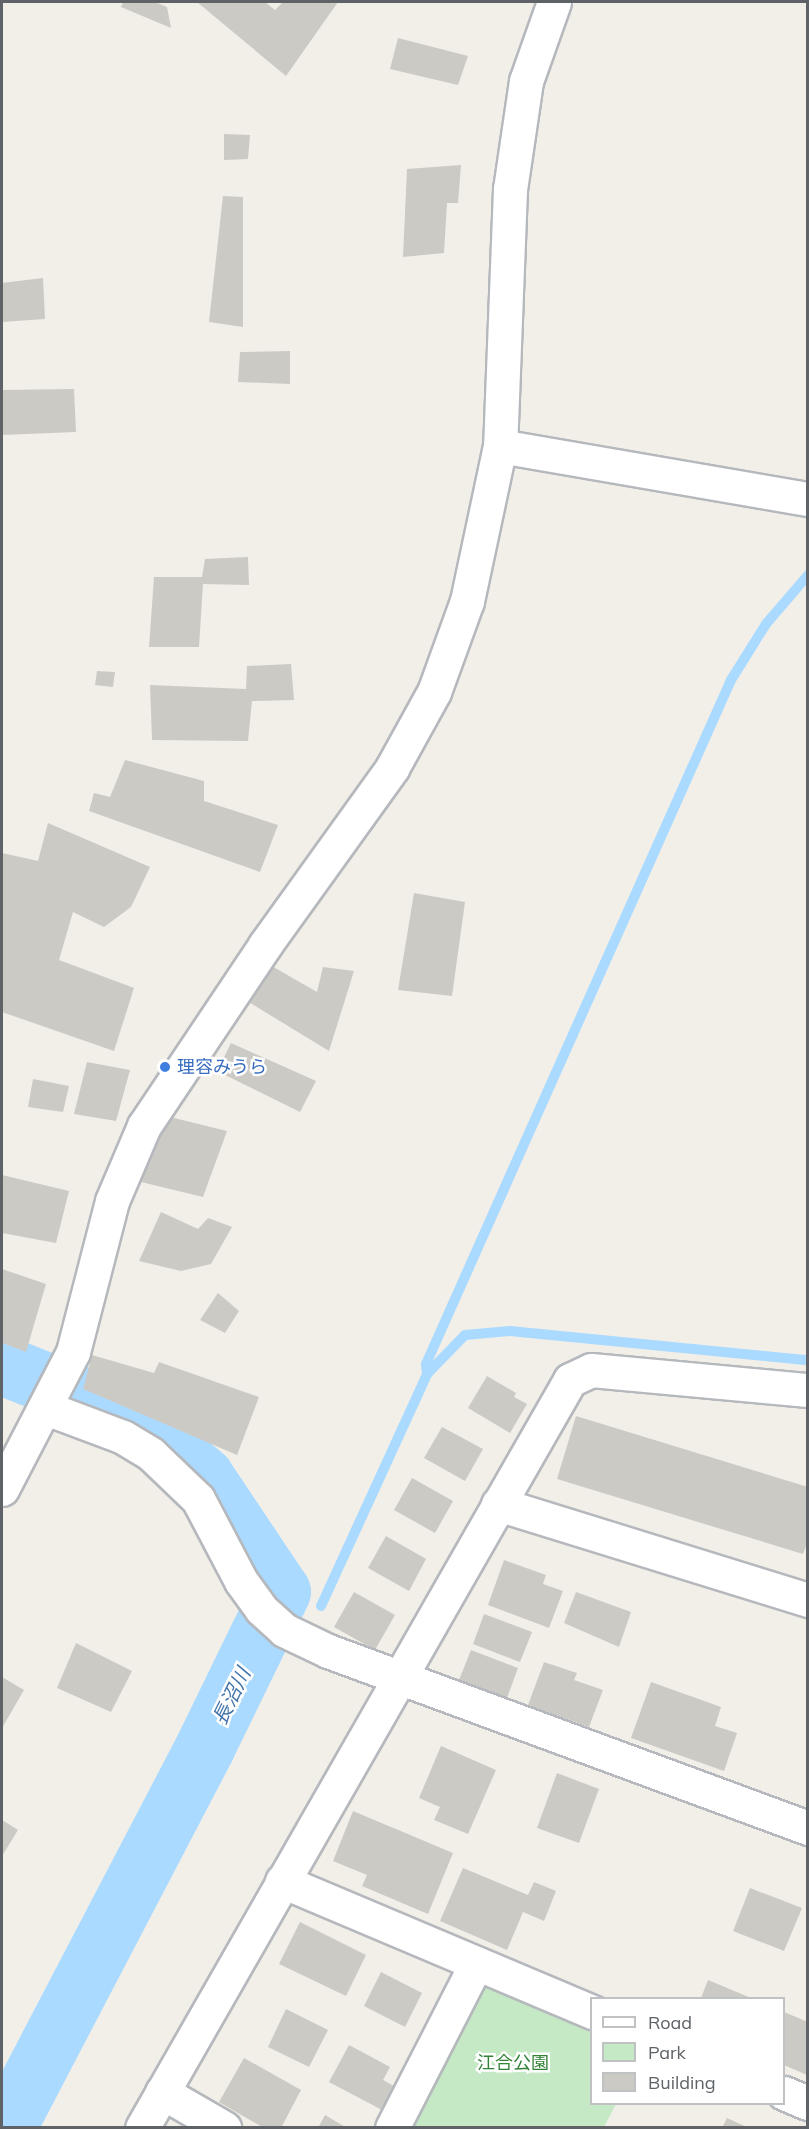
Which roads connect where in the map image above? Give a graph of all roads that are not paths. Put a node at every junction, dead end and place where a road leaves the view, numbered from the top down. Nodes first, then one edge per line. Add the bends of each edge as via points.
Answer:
1 (554, 2) edge
2 (500, 446) junction
3 (807, 499) edge
4 (807, 1390) edge
5 (52, 1395) junction
6 (2, 1490) edge
7 (498, 1504) junction
8 (807, 1600) edge
9 (399, 1677) junction
10 (807, 1828) edge
11 (282, 1881) junction
12 (476, 1964) junction
13 (590, 2012) edge
14 (162, 2092) junction
15 (785, 2094) edge
16 (807, 2103) edge
17 (142, 2127) edge
18 (224, 2127) edge
19 (393, 2127) edge

1 - 2 street via 526,81 511,177
2 - 3 street
2 - 5 street via 467,601 434,692 393,768 265,945 144,1126 112,1201 73,1352
4 - 7 street via 611,1371 578,1374 561,1392
5 - 6 street
5 - 9 street via 151,1454 198,1499 272,1620
7 - 8 street
7 - 9 street
9 - 10 street
9 - 11 street
11 - 12 street
11 - 14 street
12 - 13 street
12 - 19 street
14 - 17 street
14 - 18 street
15 - 16 street

